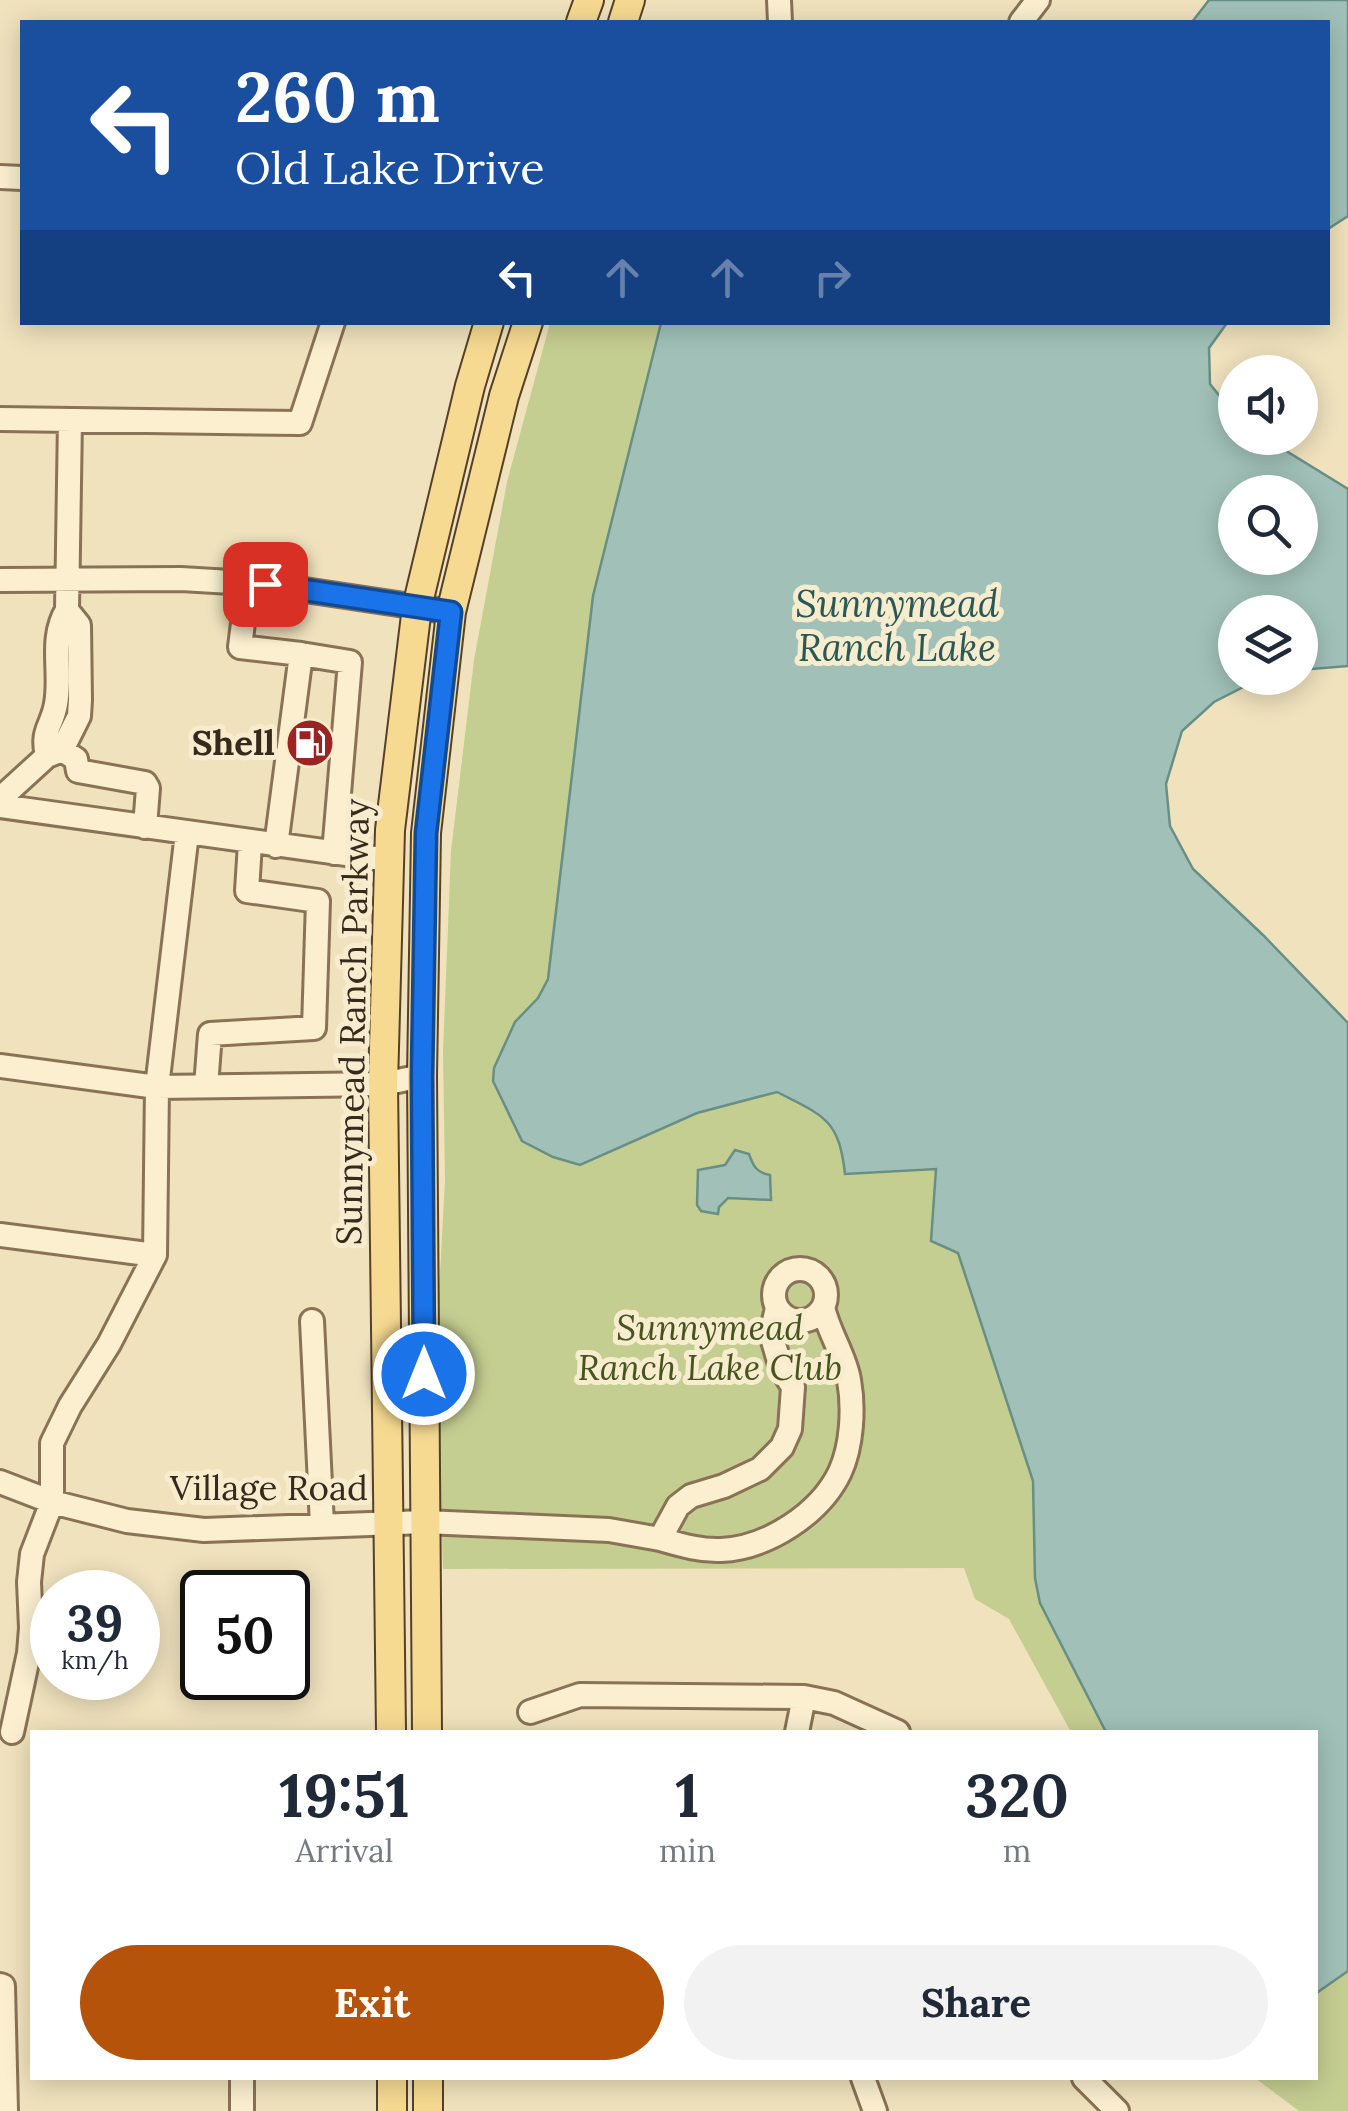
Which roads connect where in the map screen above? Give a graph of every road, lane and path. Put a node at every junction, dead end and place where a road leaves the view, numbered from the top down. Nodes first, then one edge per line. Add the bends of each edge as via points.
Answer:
1 (1038, 0) edge
2 (1023, 20) edge
3 (332, 325) edge
4 (487, 325) edge
5 (527, 325) edge
6 (0, 419) edge
7 (70, 420) junction
8 (0, 580) edge
9 (66, 580) junction
10 (248, 583) junction
11 (418, 607) junction
12 (451, 612) junction
13 (301, 654) junction
14 (54, 753) junction
15 (78, 772) junction
16 (3, 792) edge
17 (71, 816) junction
18 (144, 827) junction
19 (187, 833) junction
20 (250, 842) junction
21 (276, 846) junction
22 (334, 853) junction
23 (389, 860) junction
24 (0, 1066) edge
25 (422, 1076) junction
26 (383, 1084) junction
27 (157, 1086) junction
28 (206, 1086) junction
29 (0, 1235) edge
30 (155, 1256) junction
31 (822, 1307) junction
32 (777, 1308) junction
33 (312, 1321) dead end
34 (0, 1482) edge
35 (52, 1502) junction
36 (426, 1522) junction
37 (390, 1523) junction
38 (322, 1525) junction
39 (660, 1540) junction
40 (804, 1697) junction
41 (530, 1712) dead end
42 (391, 1730) edge
43 (427, 1730) edge
44 (797, 1730) edge
45 (894, 1730) edge
46 (15, 1733) edge
47 (0, 1985) edge
48 (242, 2080) edge
49 (392, 2080) edge
50 (428, 2080) edge
51 (864, 2080) edge
52 (1086, 2080) edge
53 (6, 2111) edge
54 (242, 2111) edge
55 (392, 2111) edge
56 (428, 2111) edge
57 (876, 2111) edge
58 (1117, 2111) edge

1 - 2 street
3 - 7 street via 300,423
4 - 11 main road, Sunnymead Ranch Parkway
5 - 12 main road, Sunnymead Ranch Parkway
6 - 7 street
7 - 9 street
8 - 9 street
9 - 10 street
9 - 14 street via 67,610 57,626 58,698 42,736
10 - 11 street
10 - 13 street via 240,647
11 - 12 street
11 - 23 main road, Sunnymead Ranch Parkway
12 - 25 main road, Sunnymead Ranch Parkway via 426,833
13 - 21 street
13 - 22 street via 350,662
14 - 15 street via 79,764
14 - 16 street
15 - 17 street
15 - 18 street via 145,783
16 - 17 street
17 - 18 street
18 - 19 street
19 - 20 street
19 - 27 street
20 - 21 street
20 - 28 street via 246,891 318,901 314,1028 210,1034
21 - 22 street
22 - 23 street
23 - 26 main road, Sunnymead Ranch Parkway
24 - 27 street
25 - 26 street
25 - 36 main road, Sunnymead Ranch Parkway
26 - 28 street
26 - 37 main road, Sunnymead Ranch Parkway
27 - 28 street
27 - 30 street
29 - 30 street
30 - 35 street via 52,1443
31 - 32 street via 804,1321
31 - 32 street via 822,1282 799,1269 777,1282
31 - 39 street, Village Road via 849,1377 851,1418 839,1473 821,1498 775,1536 724,1550
32 - 39 street via 771,1334 793,1387 782,1447 760,1469 691,1496
33 - 38 street
34 - 35 street, Village Road
35 - 38 street, Village Road via 126,1521 204,1530
35 - 46 street via 32,1554 32,1628
36 - 37 street, Village Road
36 - 39 street, Village Road via 609,1530
36 - 43 main road, Sunnymead Ranch Parkway
37 - 38 street, Village Road
37 - 42 main road, Sunnymead Ranch Parkway
40 - 41 street via 580,1695
40 - 44 street
40 - 45 street
47 - 53 street
48 - 54 street
49 - 55 main road
50 - 56 main road
51 - 57 street
52 - 58 street

